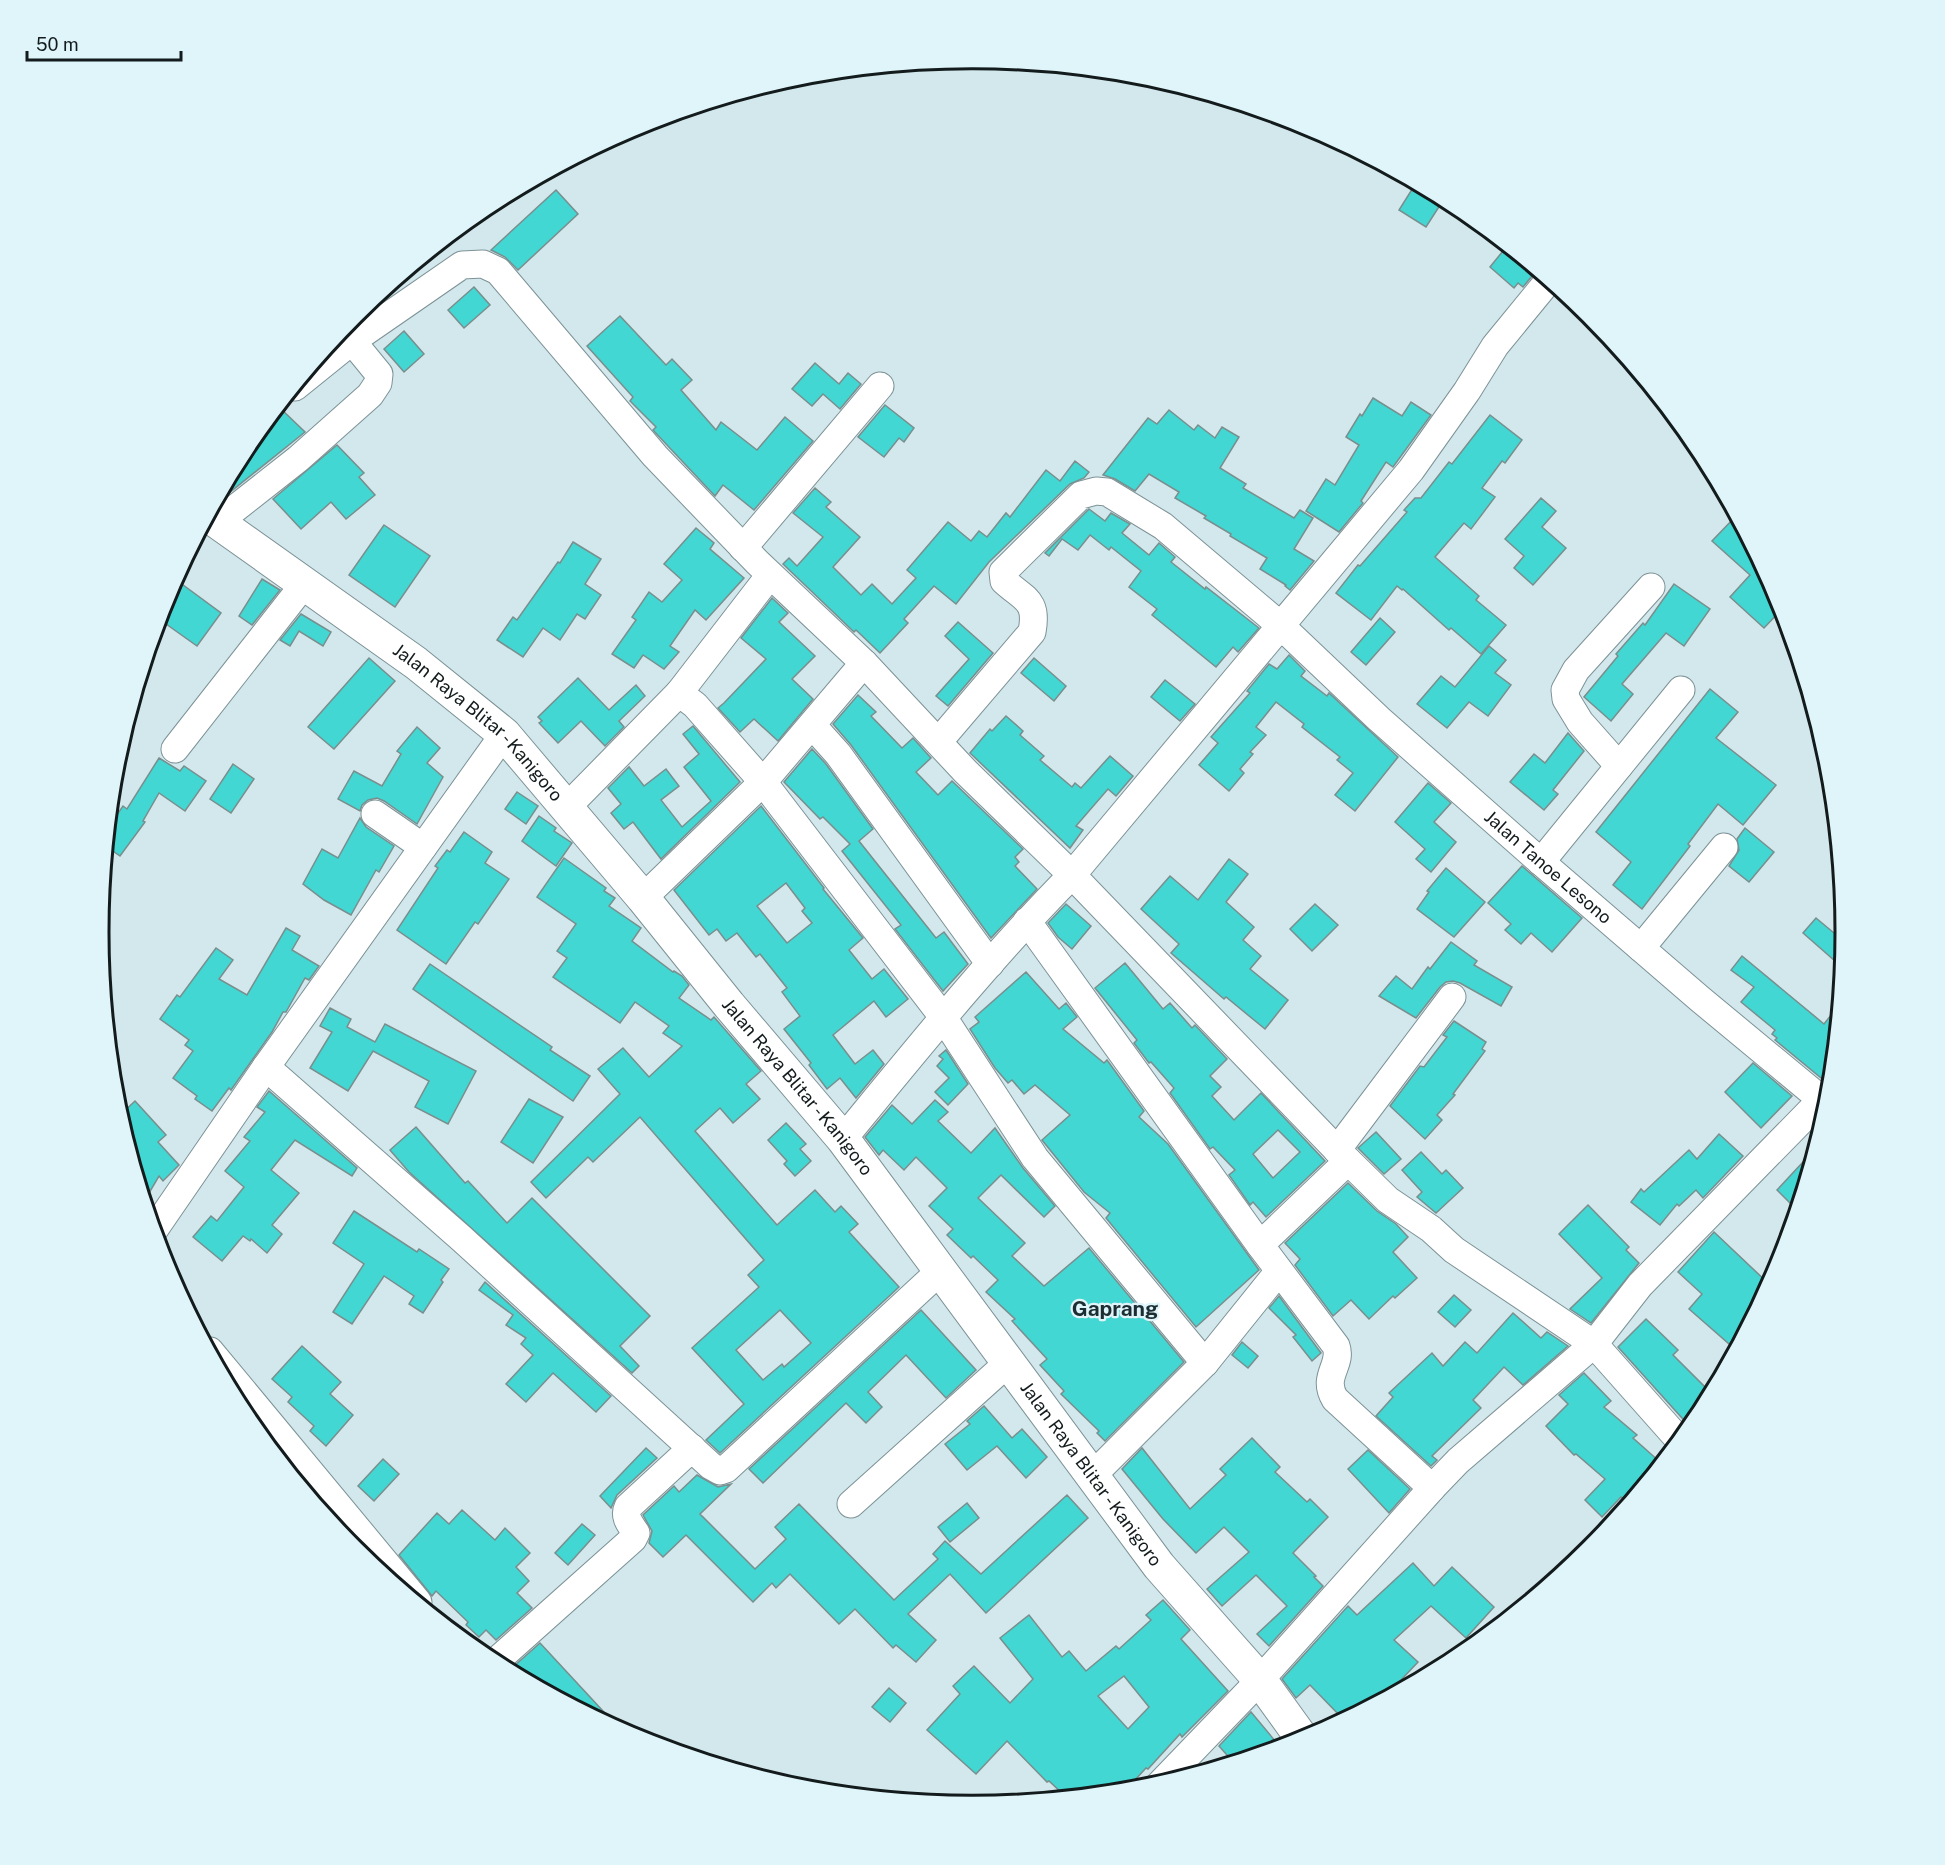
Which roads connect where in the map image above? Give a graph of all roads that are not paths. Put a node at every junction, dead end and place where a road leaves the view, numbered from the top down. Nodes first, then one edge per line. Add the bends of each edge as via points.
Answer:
1 (1545, 285) edge
2 (352, 341) junction
3 (320, 367) edge
4 (880, 386) dead end
5 (216, 518) edge
6 (215, 520) edge
7 (743, 548) junction
8 (770, 574) junction
9 (305, 583) junction
10 (1651, 587) dead end
11 (1280, 625) junction
12 (864, 663) junction
13 (1682, 690) dead end
14 (679, 693) junction
15 (812, 725) junction
16 (504, 734) junction
17 (939, 741) junction
18 (175, 749) dead end
19 (1619, 766) junction
20 (763, 782) junction
21 (567, 807) junction
22 (375, 814) dead end
23 (423, 847) junction
24 (1724, 847) dead end
25 (1541, 862) junction
26 (1072, 875) junction
27 (643, 898) junction
28 (1027, 921) junction
29 (1641, 948) junction
30 (990, 964) junction
31 (1452, 997) dead end
32 (943, 1017) junction
33 (266, 1067) junction
34 (1821, 1091) edge
35 (1819, 1102) edge
36 (843, 1139) junction
37 (1343, 1156) junction
38 (160, 1222) edge
39 (1260, 1245) junction
40 (940, 1271) junction
41 (1279, 1271) junction
42 (1594, 1344) junction
43 (1009, 1362) junction
44 (1205, 1363) junction
45 (238, 1385) edge
46 (1674, 1435) edge
47 (692, 1448) junction
48 (1093, 1475) junction
49 (1432, 1488) junction
50 (851, 1504) dead end
51 (396, 1575) edge
52 (502, 1656) edge
53 (1260, 1680) junction
54 (1298, 1732) edge
55 (1171, 1772) edge

1 - 11 street via 1495,346 1411,470
2 - 3 street
2 - 5 street via 379,374 370,394 298,459
2 - 7 street via 462,265 483,264 498,271 655,456
4 - 7 street
6 - 9 main road, Jalan Raya Blitar - Kanigoro
7 - 8 street
8 - 12 street
8 - 14 street
9 - 16 main road, Jalan Raya Blitar - Kanigoro via 416,663
9 - 18 street
10 - 19 street via 1576,670 1565,690 1580,722
11 - 17 street, Jalan Tanoe Lesono via 1163,526 1107,492 1089,492 1065,508 1003,572 1004,581 1032,605 1032,632
11 - 25 street, Jalan Tanoe Lesono via 1379,719
11 - 26 street
12 - 15 street
12 - 17 street
13 - 19 street
14 - 20 street via 695,705
14 - 21 street
15 - 20 street
15 - 30 street via 838,754
16 - 21 main road, Jalan Raya Blitar - Kanigoro
16 - 23 street
17 - 26 street
19 - 25 street
20 - 27 street
20 - 32 street
21 - 27 main road, Jalan Raya Blitar - Kanigoro
22 - 23 street
23 - 33 street
24 - 29 street
25 - 29 street, Jalan Tanoe Lesono
26 - 28 street
26 - 37 street
27 - 36 main road, Jalan Raya Blitar - Kanigoro
28 - 30 street
28 - 39 street
29 - 34 street, Jalan Tanoe Lesono
30 - 32 street
31 - 37 street
32 - 36 street
32 - 44 street via 1035,1158
33 - 38 street
33 - 47 street via 354,1141
35 - 42 street via 1640,1285
36 - 40 main road, Jalan Raya Blitar - Kanigoro
37 - 39 street
37 - 42 street via 1388,1200 1454,1250
39 - 41 street
40 - 43 main road, Jalan Raya Blitar - Kanigoro
40 - 47 street via 726,1469 715,1469
41 - 44 street
41 - 49 street via 1338,1350 1329,1384 1335,1399
42 - 46 street
42 - 49 street
43 - 48 main road, Jalan Raya Blitar - Kanigoro
43 - 50 street
44 - 48 street
45 - 51 street
47 - 52 street via 626,1510 636,1533 633,1539
48 - 53 main road, Jalan Raya Blitar - Kanigoro via 1159,1566
49 - 53 street
53 - 54 main road, Jalan Raya Blitar - Kanigoro
53 - 55 street

